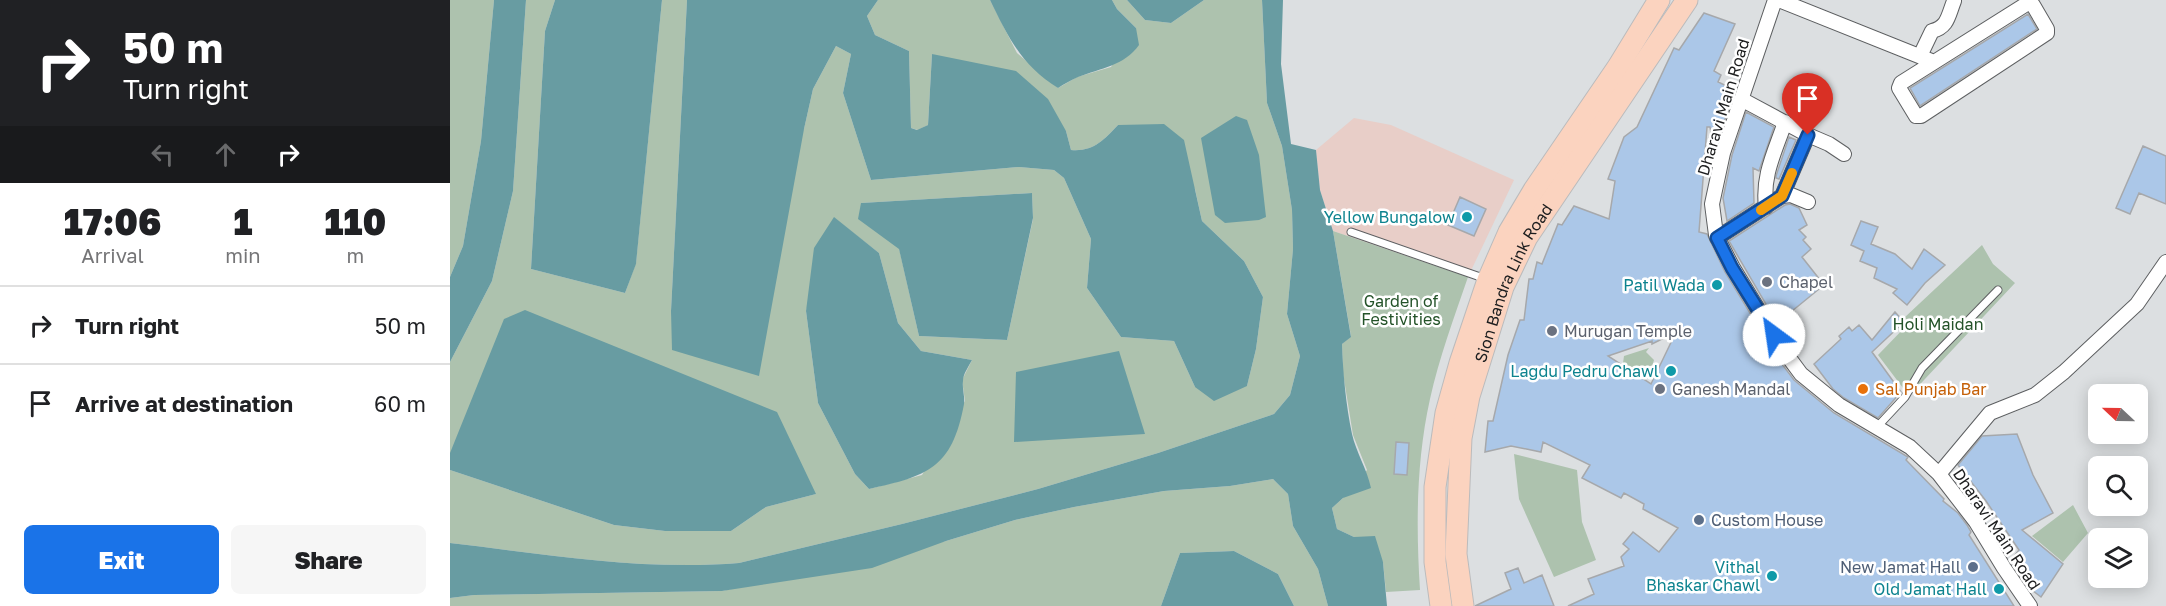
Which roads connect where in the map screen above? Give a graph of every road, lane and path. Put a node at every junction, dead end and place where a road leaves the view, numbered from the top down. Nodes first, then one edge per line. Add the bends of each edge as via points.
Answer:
1 (1659, 0) edge
2 (1687, 0) edge
3 (1777, 0) edge
4 (1954, 1) edge
5 (1920, 56) junction
6 (1934, 62) junction
7 (1741, 99) junction
8 (1785, 122) junction
9 (1808, 135) junction
10 (1844, 154) dead end
11 (1782, 196) junction
12 (1808, 202) dead end
13 (1766, 207) junction
14 (1351, 232) dead end
15 (1717, 238) junction
16 (2166, 262) edge
17 (1488, 280) junction
18 (1998, 290) dead end
19 (1877, 427) junction
20 (1939, 474) junction
21 (1446, 555) junction
22 (1441, 606) edge
23 (1463, 606) edge
24 (2030, 606) edge

1 - 17 main road, Sion Bandra Link Road via 1534,190 1509,232
2 - 21 main road, Sion Bandra Link Road via 1527,237 1503,287 1469,396
3 - 5 street
3 - 7 street, Dharavi Main Road
4 - 5 street via 1944,26 1932,31
5 - 6 street
6 - 6 street via 2028,3 2047,30 1918,117 1899,86
7 - 8 street
7 - 15 street, Dharavi Main Road via 1712,204
8 - 9 street
8 - 13 street via 1767,175
9 - 10 street
9 - 11 street
11 - 12 street
11 - 13 street
13 - 15 street
14 - 17 lane
15 - 19 street, Dharavi Main Road via 1732,268 1801,374 1839,405
16 - 20 street via 2137,304 2040,391 1990,413
17 - 21 main road, Sion Bandra Link Road via 1446,413 1435,487
18 - 19 lane via 1922,368 1905,397
19 - 20 street, Dharavi Main Road via 1910,447
20 - 24 street, Dharavi Main Road via 1976,522
21 - 22 main road, Sion Bandra Link Road
21 - 23 main road, Sion Bandra Link Road

